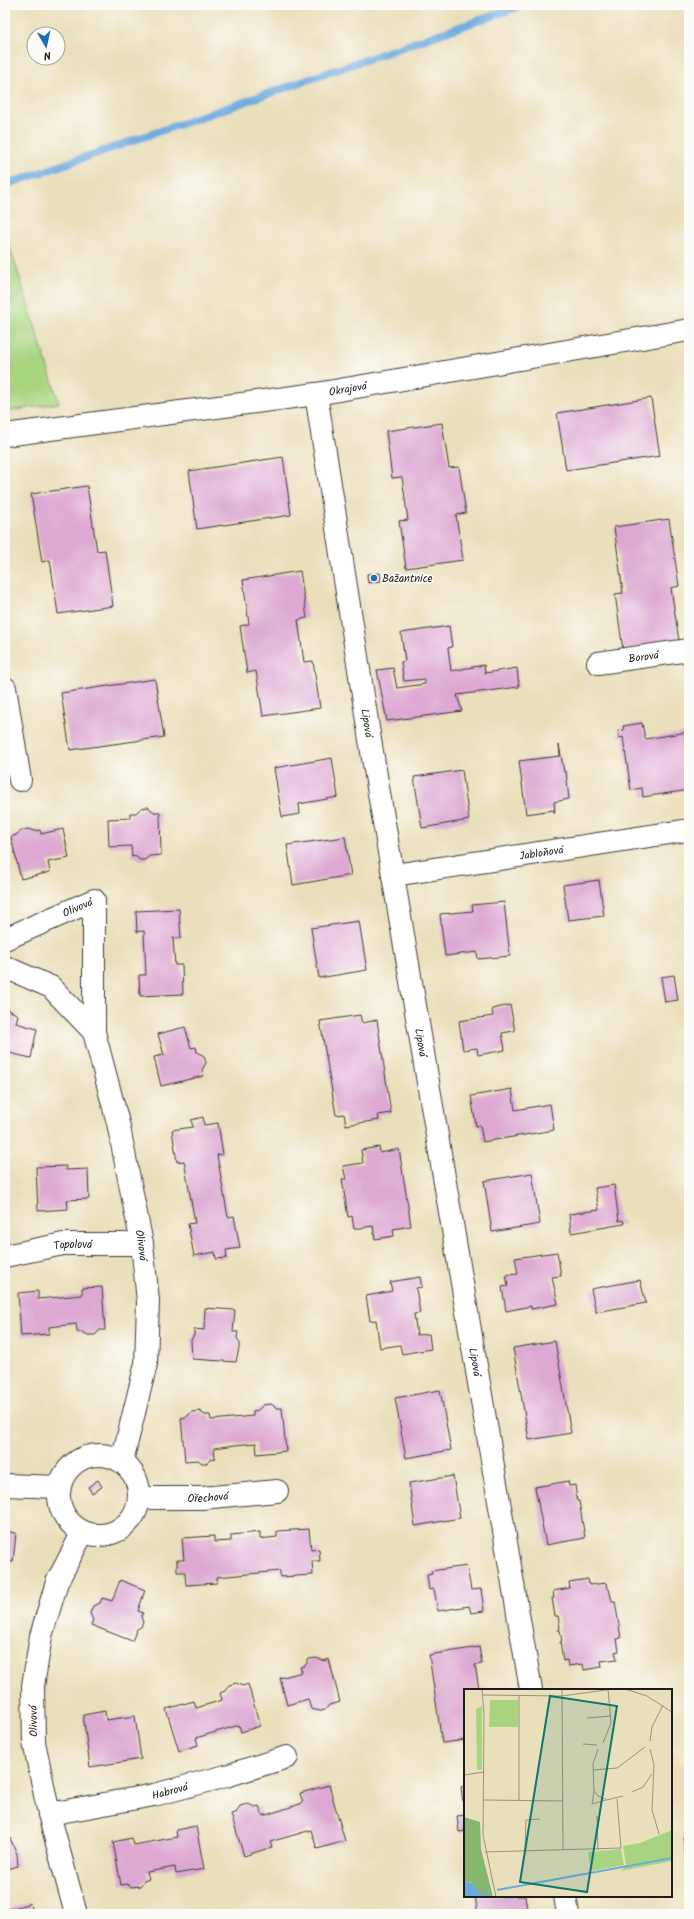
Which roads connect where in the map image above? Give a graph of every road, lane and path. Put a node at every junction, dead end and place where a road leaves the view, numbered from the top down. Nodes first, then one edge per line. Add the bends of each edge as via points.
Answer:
1 (689, 330) edge
2 (316, 394) junction
3 (5, 435) edge
4 (689, 650) edge
5 (598, 663) dead end
6 (5, 688) edge
7 (20, 780) dead end
8 (689, 830) edge
9 (394, 875) junction
10 (5, 939) edge
11 (5, 967) edge
12 (94, 1032) junction
13 (142, 1244) junction
14 (5, 1256) edge
15 (122, 1461) junction
16 (5, 1485) edge
17 (59, 1487) junction
18 (277, 1491) dead end
19 (140, 1498) junction
20 (83, 1532) junction
21 (530, 1689) edge
22 (287, 1757) dead end
23 (49, 1814) junction
24 (565, 1897) edge
25 (76, 1914) edge
26 (568, 1914) edge

1 - 2 street, Okrajová
2 - 3 street, Okrajová
2 - 9 street, Lipová via 370,740
4 - 5 street, Borová
6 - 7 street
8 - 9 street, Jabloňová
9 - 21 street, Lipová
10 - 12 street, Olivová via 94,900
11 - 12 street, Olivová via 50,987
12 - 13 street, Olivová via 118,1123
13 - 14 street, Topolová via 63,1244
13 - 15 street, Olivová via 148,1301 146,1364
15 - 17 street via 96,1454 84,1457 72,1464 64,1474
15 - 19 street via 136,1477
16 - 17 street
17 - 20 street via 63,1514
18 - 19 street, Ořechová via 202,1498
19 - 20 street via 137,1510 130,1521 120,1529 96,1535
20 - 23 street, Olivová via 57,1582 41,1636 33,1686 34,1742
22 - 23 street, Habrová via 154,1795
23 - 25 street, Olivová
24 - 26 street

